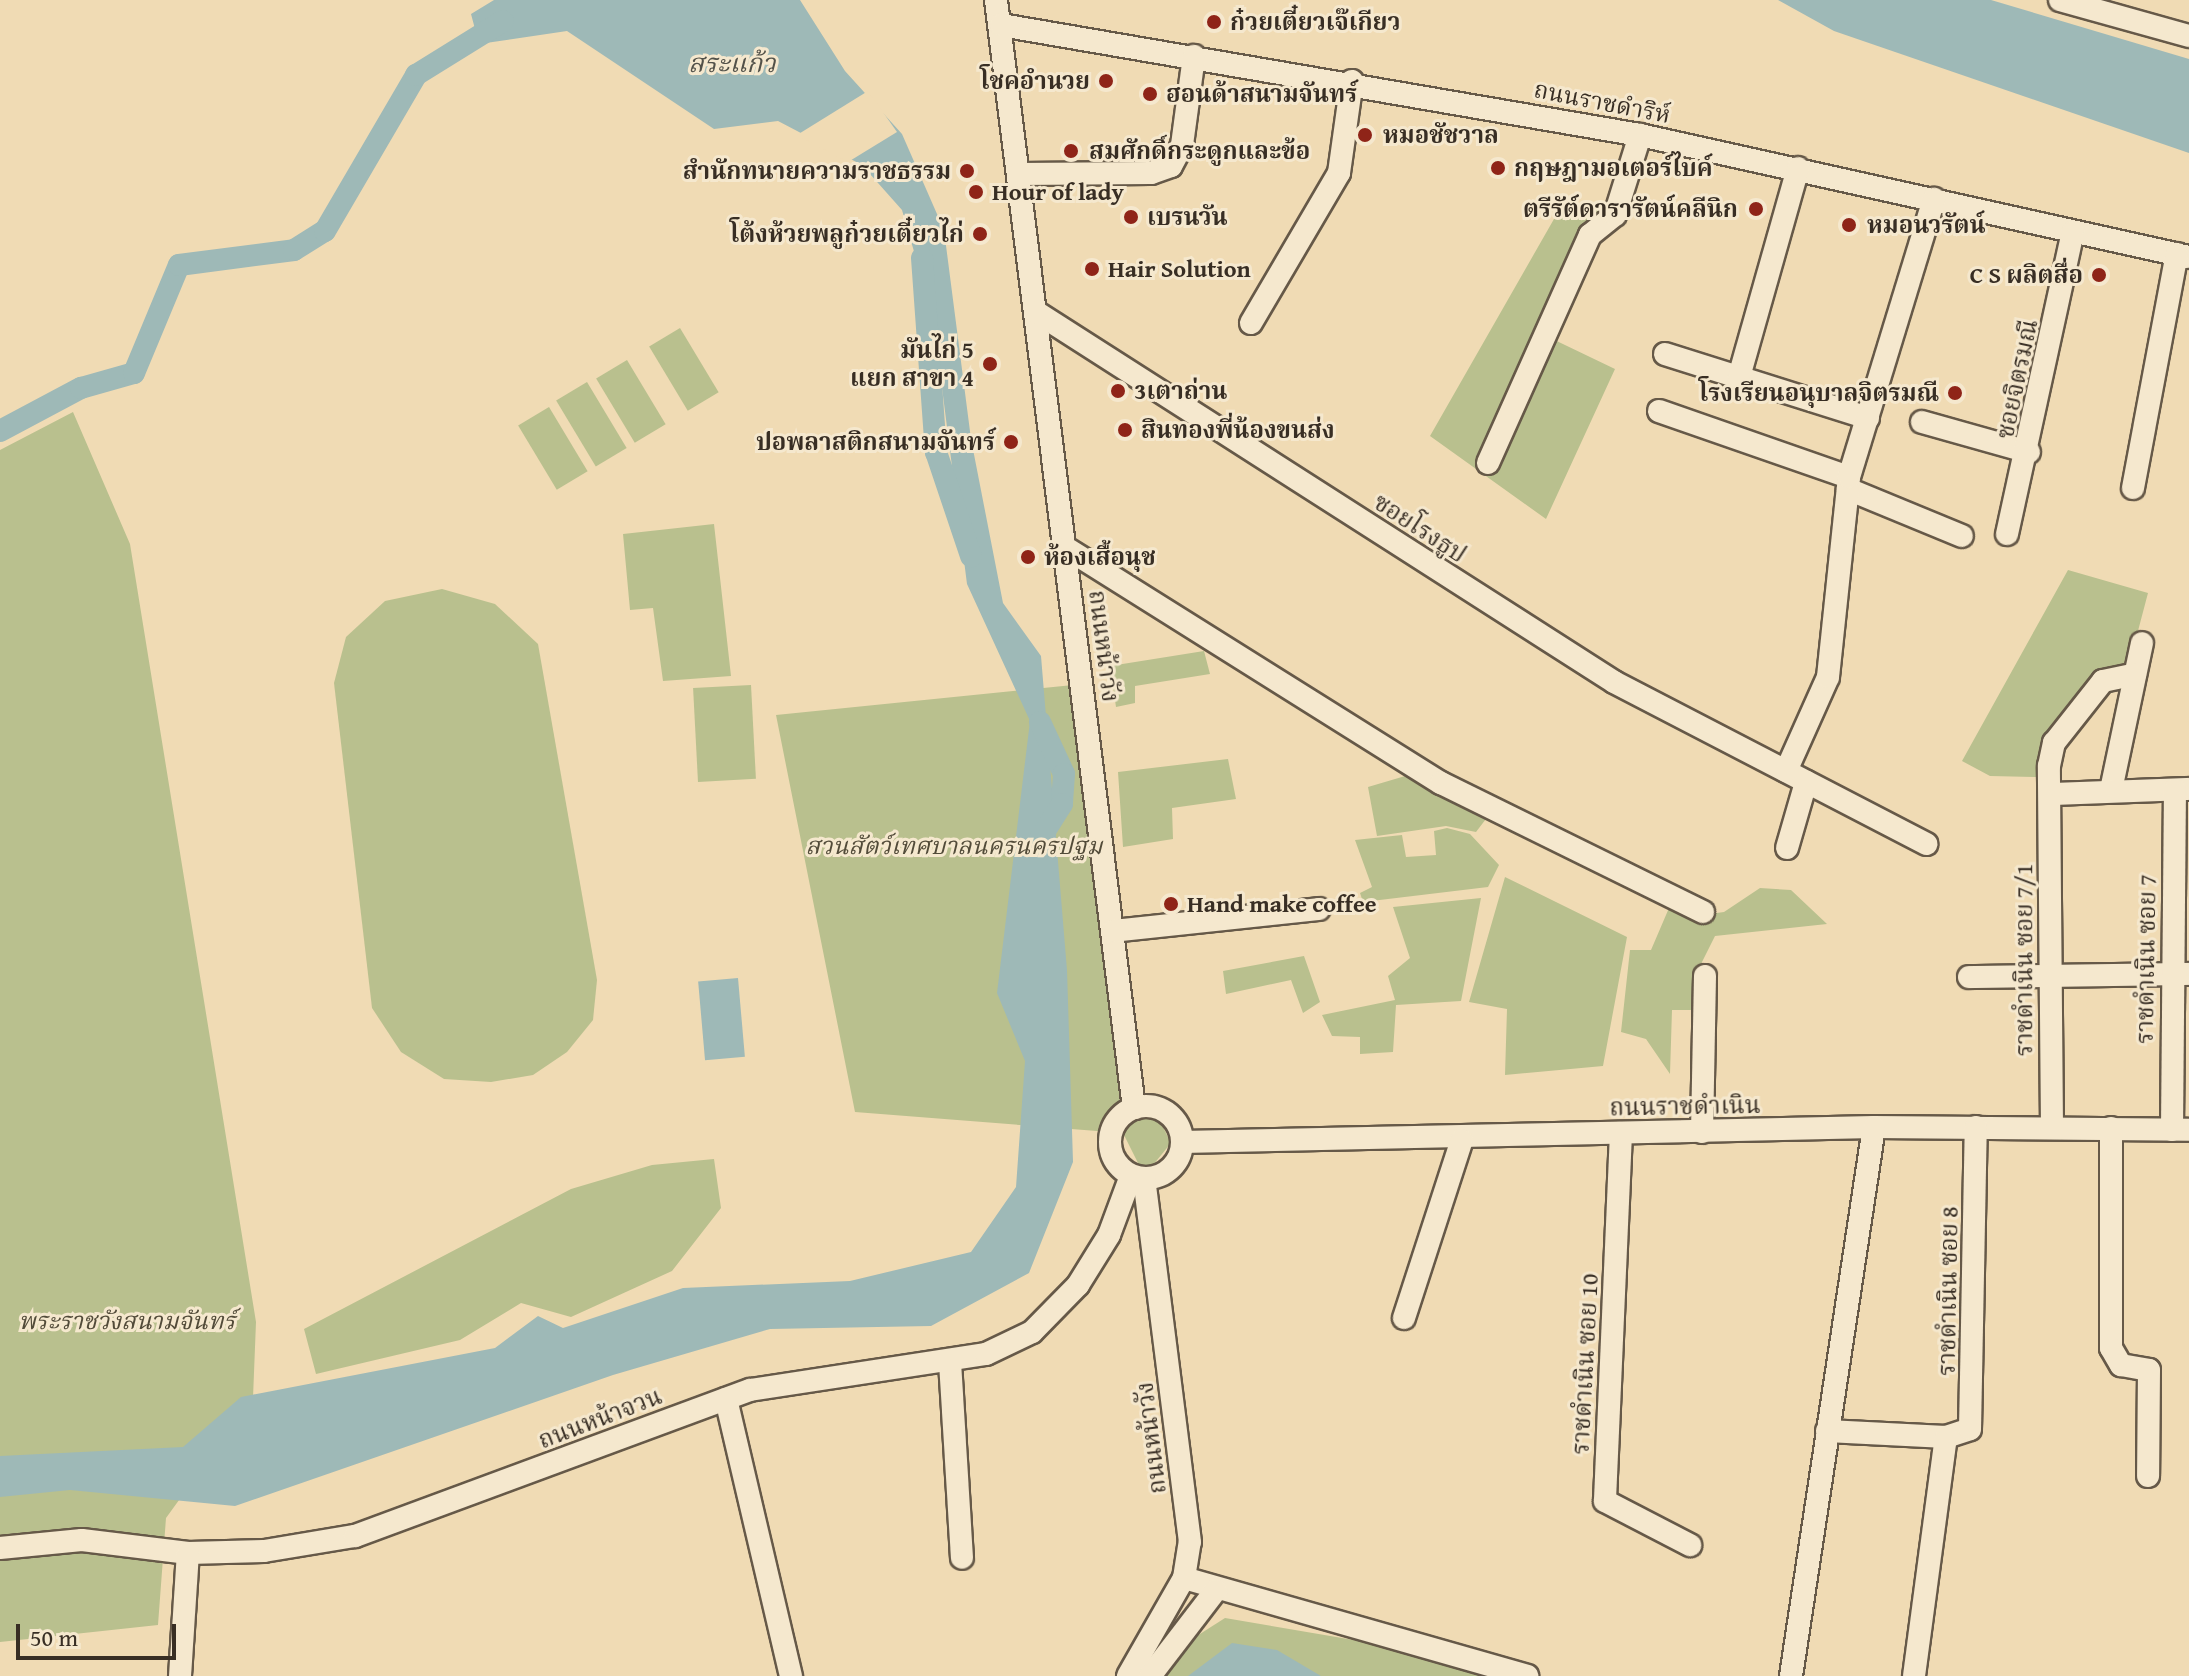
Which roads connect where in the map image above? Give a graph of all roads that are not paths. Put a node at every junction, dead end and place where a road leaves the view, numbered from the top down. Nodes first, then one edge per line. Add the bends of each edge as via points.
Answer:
1 (996, 0) edge
2 (2060, 0) edge
3 (1001, 25) junction
4 (2189, 36) edge
5 (1194, 56) junction
6 (1352, 81) junction
7 (1640, 135) junction
8 (1798, 168) junction
9 (1019, 174) junction
10 (1934, 199) junction
11 (2073, 232) junction
12 (2183, 255) edge
13 (1036, 312) junction
14 (1251, 323) dead end
15 (1665, 354) dead end
16 (1739, 377) junction
17 (1659, 411) dead end
18 (1868, 418) junction
19 (1922, 422) dead end
20 (2029, 452) junction
21 (1488, 463) dead end
22 (1849, 483) junction
23 (2133, 488) dead end
24 (2007, 534) dead end
25 (1962, 536) dead end
26 (1066, 548) junction
27 (2142, 643) dead end
28 (2135, 674) junction
29 (1786, 771) junction
30 (1806, 782) junction
31 (2182, 789) edge
32 (2111, 790) junction
33 (2051, 794) junction
34 (1927, 844) dead end
35 (1787, 848) dead end
36 (1319, 909) dead end
37 (1703, 912) dead end
38 (1113, 931) junction
39 (2051, 972) junction
40 (2179, 975) edge
41 (1705, 976) dead end
42 (1969, 977) dead end
43 (1134, 1108) junction
44 (1874, 1127) junction
45 (1976, 1127) junction
46 (2052, 1127) junction
47 (2111, 1128) junction
48 (2180, 1130) edge
49 (1702, 1132) junction
50 (1621, 1133) junction
51 (1462, 1140) junction
52 (1182, 1142) junction
53 (1138, 1177) junction
54 (1404, 1318) dead end
55 (950, 1362) junction
56 (726, 1399) junction
57 (1827, 1431) junction
58 (1946, 1437) junction
59 (2148, 1476) dead end
60 (1690, 1545) dead end
61 (0, 1548) edge
62 (188, 1553) junction
63 (962, 1558) dead end
64 (1184, 1578) junction
65 (1216, 1590) junction
66 (180, 1676) edge
67 (791, 1676) edge
68 (1128, 1676) edge
69 (1150, 1676) edge
70 (1527, 1676) edge
71 (1791, 1676) edge
72 (1914, 1676) edge

1 - 3 street, ถนนหน้าวัง
2 - 4 street
3 - 5 street, ถนนราชดำริห์
3 - 9 street, ถนนหน้าวัง
5 - 6 street, ถนนราชดำริห์
5 - 9 street via 1182,145 1171,166 1151,173
6 - 7 street, ถนนราชดำริห์
6 - 14 street via 1339,173
7 - 8 street, ถนนราชดำริห์
7 - 21 street via 1615,215 1590,235
8 - 10 street, ถนนราชดำริห์
8 - 16 street
9 - 13 street, ถนนหน้าวัง
10 - 11 street, ถนนราชดำริห์
10 - 18 street
11 - 12 street, ถนนราชดำริห์
11 - 20 street, ซอยจิตรมณี
12 - 23 street
13 - 26 street, ถนนหน้าวัง
13 - 29 street, ซอยโรงธูป via 1614,682
15 - 16 street
16 - 18 street
17 - 22 street
18 - 22 street
19 - 20 street
20 - 24 street, ซอยจิตรมณี
22 - 25 street
22 - 29 street via 1828,677
26 - 37 street via 1441,783
26 - 38 street, ถนนหน้าวัง
27 - 28 street
28 - 32 street
28 - 33 street, ราชดำเนิน ซอย 7/1 via 2103,681 2054,743
29 - 30 street, ซอยโรงธูป
30 - 34 street, ซอยโรงธูป
30 - 35 street
31 - 32 street
31 - 40 street, ราชดำเนิน ซอย 7
32 - 33 street
33 - 39 street, ราชดำเนิน ซอย 7/1
36 - 38 street
38 - 43 street, ถนนหน้าวัง
39 - 40 street
39 - 42 street
39 - 46 street, ราชดำเนิน ซอย 7/1
40 - 48 street, ราชดำเนิน ซอย 7
41 - 49 street
43 - 52 street via 1167,1112
43 - 53 street, ถนนหน้าวัง via 1109,1138 1113,1160
44 - 45 street, ถนนราชดำเนิน
44 - 49 street, ถนนราชดำเนิน
44 - 57 street
45 - 46 street, ถนนราชดำเนิน
45 - 58 street, ราชดำเนิน ซอย 8 via 1973,1418 1966,1432
46 - 47 street, ถนนราชดำเนิน
47 - 48 street, ถนนราชดำเนิน
47 - 59 street via 2111,1348 2121,1365 2149,1370
49 - 50 street, ถนนราชดำเนิน
50 - 51 street, ถนนราชดำเนิน
50 - 60 street, ราชดำเนิน ซอย 10 via 1605,1501
51 - 52 street, ถนนราชดำเนิน
51 - 54 street
52 - 53 street via 1175,1164
53 - 55 street, ถนนหน้าจวน via 1086,1273 1032,1332
53 - 64 street, ถนนหน้าวัง via 1190,1542
55 - 56 street, ถนนหน้าจวน
55 - 63 street
56 - 62 street, ถนนหน้าจวน via 355,1536 264,1551
56 - 67 street
57 - 58 street
57 - 71 street
58 - 72 street
61 - 62 street, ถนนหน้าจวน via 82,1540
62 - 66 street
64 - 65 street
64 - 68 street, ถนนหน้าวัง
65 - 69 street
65 - 70 street

